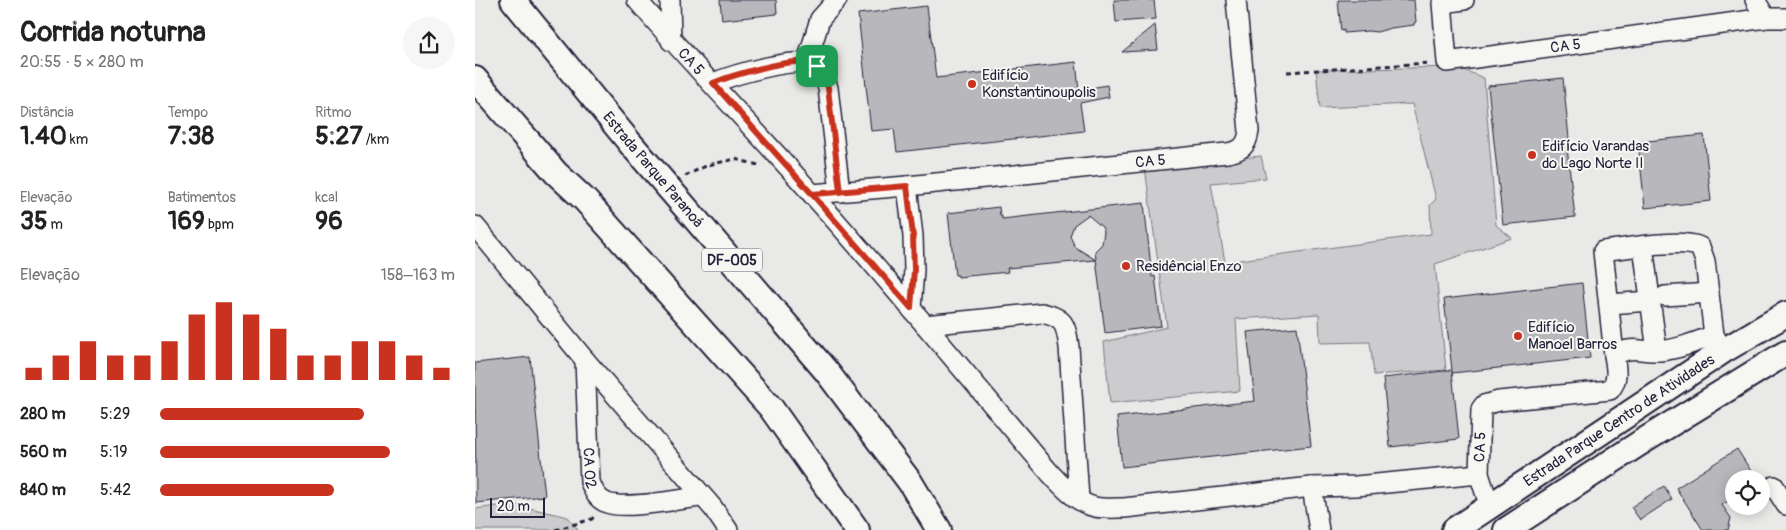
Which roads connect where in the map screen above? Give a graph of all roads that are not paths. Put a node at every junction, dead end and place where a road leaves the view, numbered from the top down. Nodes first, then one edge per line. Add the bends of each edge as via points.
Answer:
1 (513, 0) edge
2 (637, 0) edge
3 (670, 0) edge
4 (837, 0) edge
5 (1236, 0) edge
6 (1464, 0) edge
7 (1755, 0) edge
8 (1766, 18) junction
9 (1786, 18) edge
10 (671, 40) junction
11 (807, 62) junction
12 (475, 79) edge
13 (713, 83) junction
14 (907, 186) junction
15 (840, 192) junction
16 (812, 194) junction
17 (475, 226) edge
18 (1643, 246) junction
19 (1709, 293) junction
20 (1658, 299) junction
21 (1609, 304) junction
22 (911, 308) junction
23 (1786, 314) edge
24 (925, 326) junction
25 (1718, 343) junction
26 (1657, 351) junction
27 (1786, 353) edge
28 (1614, 355) junction
29 (585, 360) junction
30 (1479, 474) junction
31 (1774, 486) dead end
32 (1312, 487) junction
33 (701, 496) junction
34 (1079, 499) junction
35 (1786, 505) edge
36 (1490, 507) junction
37 (728, 530) edge
38 (857, 530) edge
39 (939, 530) edge
40 (1319, 530) edge
41 (1454, 530) edge
42 (1506, 530) edge

1 - 39 main road, Estrada Parque Paranoá / DF-005 via 827,372 910,482
2 - 10 street, CA 5
3 - 10 street, CA 5
4 - 11 street via 820,19
5 - 14 street, CA 5 via 1249,131 1248,140 1240,150
6 - 8 street, CA 5 via 1442,3 1447,62
7 - 8 street
8 - 9 street, CA 5
10 - 13 street, CA 5
11 - 13 street, CA 5 via 732,75
11 - 15 street via 824,74 828,88
12 - 38 main road via 556,173 585,200 771,408
13 - 16 street, CA 5
14 - 15 street, CA 5
14 - 22 street via 913,236
15 - 16 street, CA 5
16 - 22 street, CA 5
17 - 29 street
18 - 19 street, CA 5 via 1695,244 1700,247
18 - 20 street
18 - 21 street, CA 5 via 1603,251
19 - 20 street
19 - 25 street, CA 5
20 - 21 street
20 - 26 street
21 - 28 street, CA 5
22 - 24 street, CA 5
23 - 25 main road, Estrada Parque Centro de Atividades
24 - 34 street, CA 5 via 1050,473
24 - 34 street via 1042,313 1061,320 1066,328 1069,347
25 - 26 street
25 - 36 main road, Estrada Parque Centro de Atividades
26 - 28 street via 1626,349
27 - 42 main road, Estrada Parque Centro de Atividades
28 - 30 street, CA 5 via 1617,374 1611,390 1484,405 1481,409
29 - 33 street
29 - 33 street, CA 02 via 590,482 595,494 620,506
30 - 32 street, CA 5
30 - 36 street, CA 5
31 - 35 street
32 - 34 street, CA 5 via 1124,508 1095,507
32 - 40 street
33 - 37 street
36 - 41 main road, Estrada Parque Centro de Atividades

